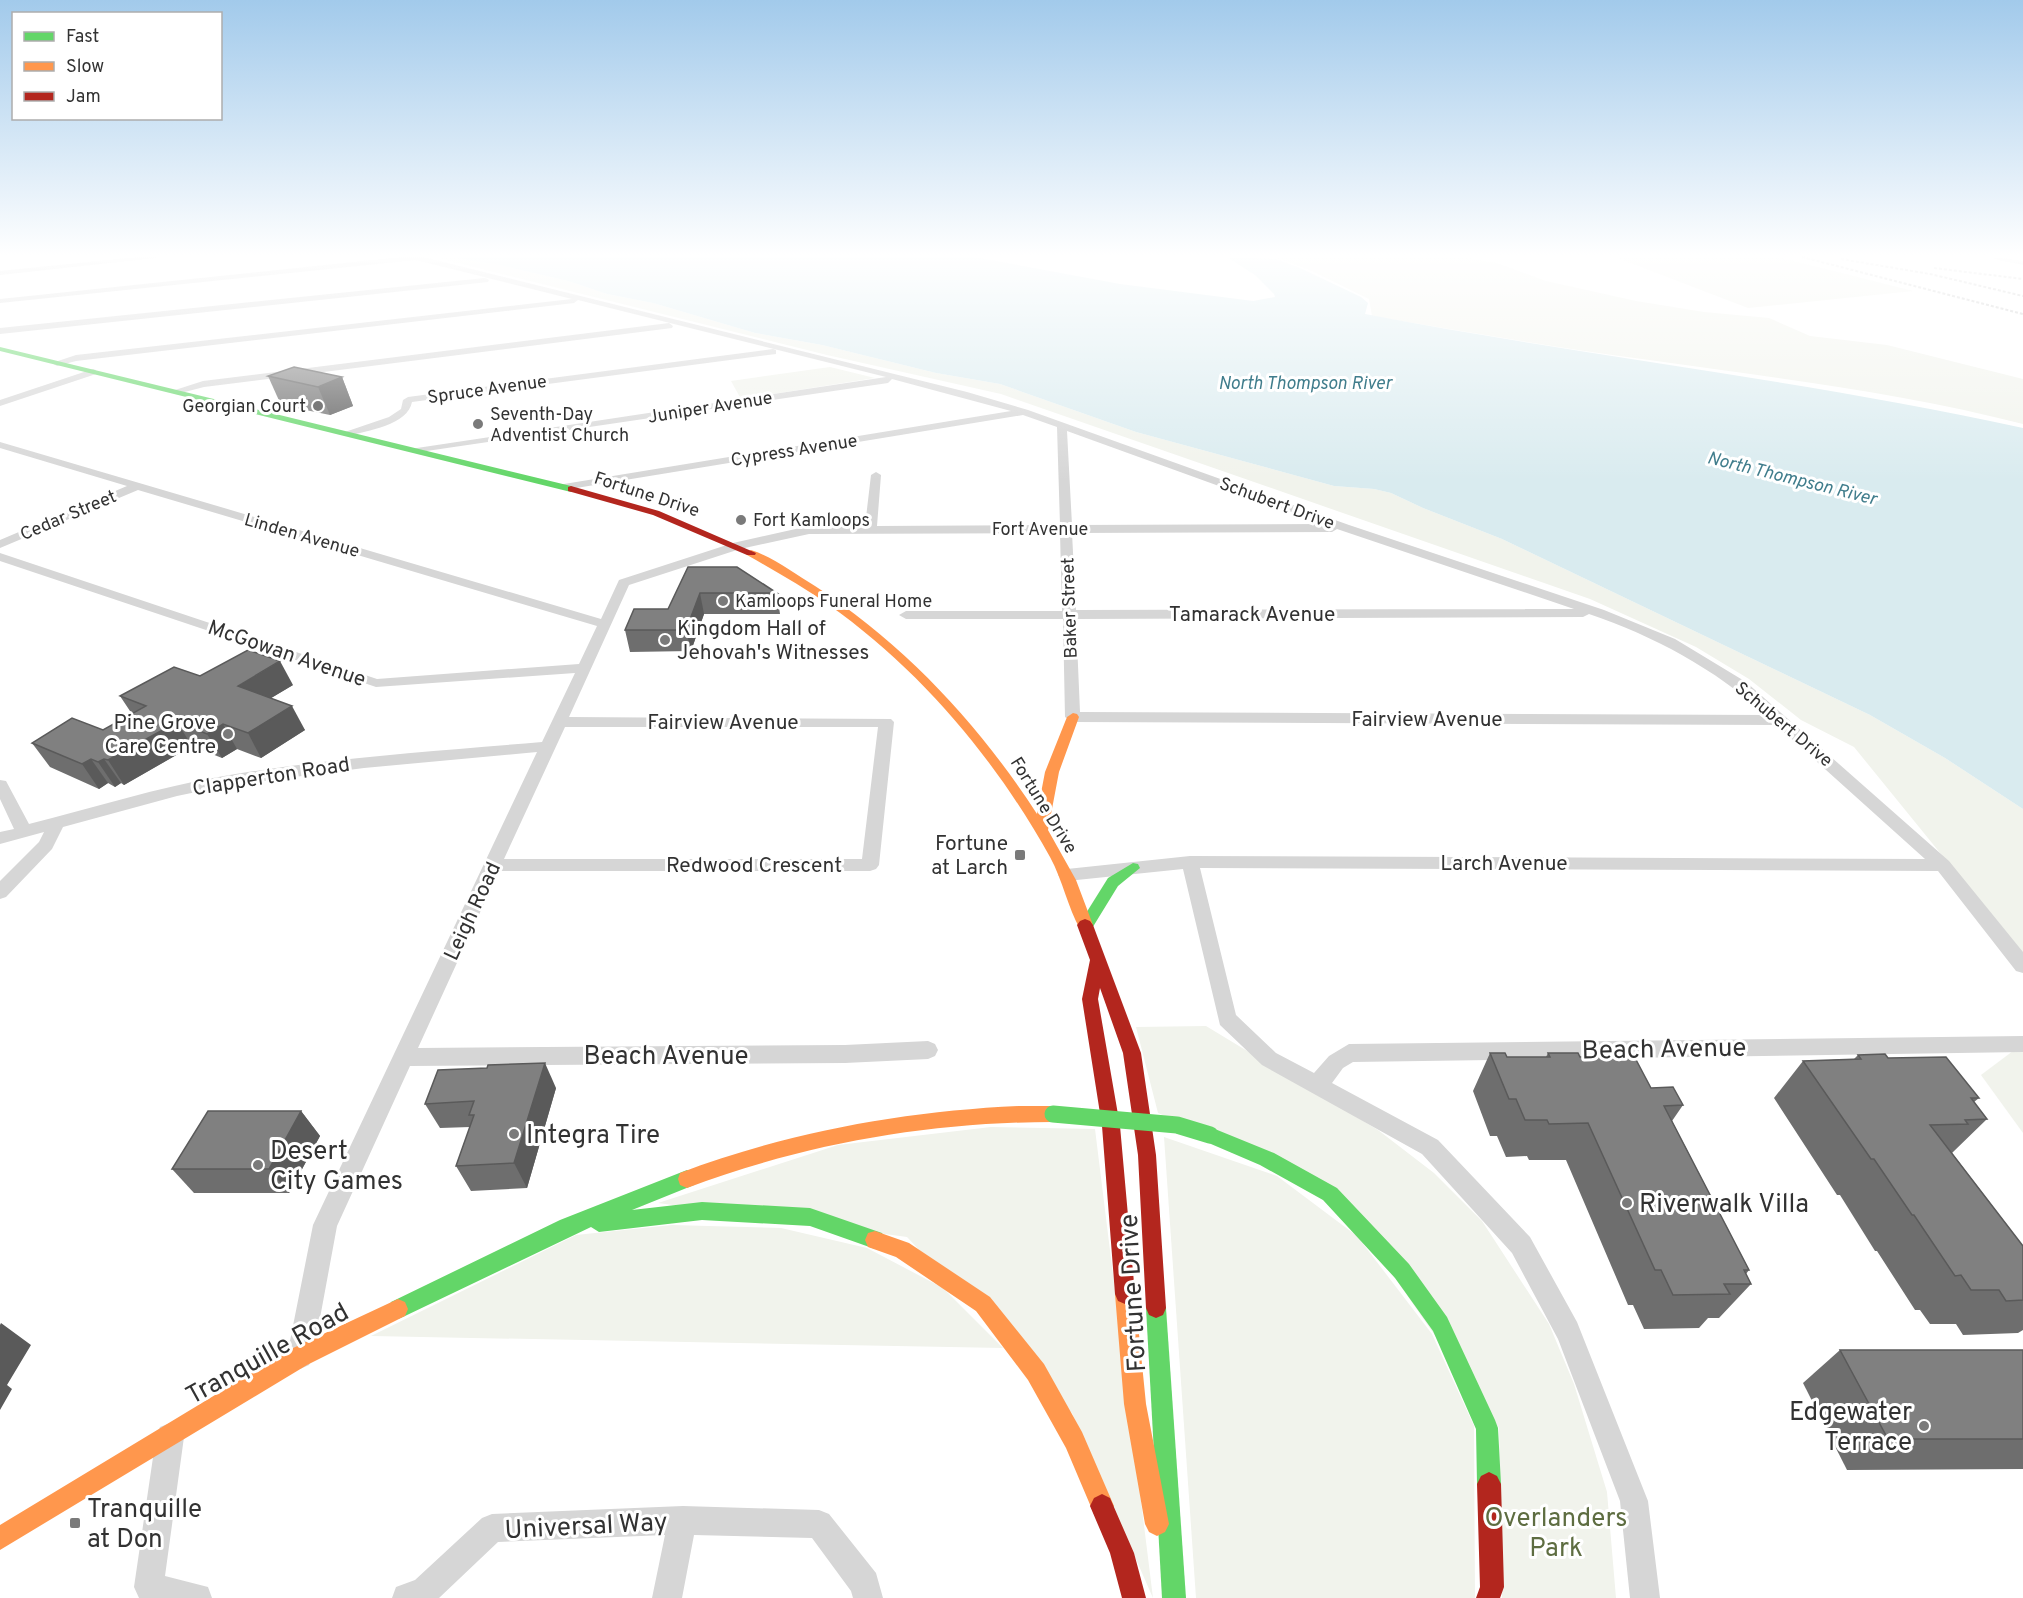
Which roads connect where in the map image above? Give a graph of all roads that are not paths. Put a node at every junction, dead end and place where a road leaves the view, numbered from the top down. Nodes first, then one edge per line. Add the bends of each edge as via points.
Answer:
1 (307, 332) edge
2 (626, 332) edge
3 (706, 332) edge
4 (0, 349) edge
5 (783, 350) junction
6 (57, 363) junction
7 (93, 372) junction
8 (896, 379) junction
9 (177, 391) junction
10 (0, 403) edge
11 (1024, 412) junction
12 (1062, 426) junction
13 (347, 433) junction
14 (0, 445) edge
15 (417, 451) junction
16 (876, 475) dead end
17 (137, 486) junction
18 (564, 487) junction
19 (1345, 528) junction
20 (1066, 529) junction
21 (871, 530) junction
22 (0, 544) edge
23 (737, 546) junction
24 (0, 557) edge
25 (1599, 613) junction
26 (1069, 614) junction
27 (906, 615) dead end
28 (604, 624) junction
29 (585, 668) junction
30 (1073, 717) junction
31 (1782, 720) junction
32 (561, 722) junction
33 (886, 722) joint
34 (548, 746) junction
35 (0, 785) edge
36 (57, 822) junction
37 (1041, 830) junction
38 (23, 831) junction
39 (0, 838) edge
40 (1191, 862) junction
41 (494, 865) junction
42 (1943, 865) junction
43 (1133, 868) junction
44 (1067, 875) junction
45 (0, 892) edge
46 (1086, 926) junction
47 (1098, 956) junction
48 (2023, 966) edge
49 (2023, 1044) edge
50 (928, 1050) dead end
51 (404, 1057) junction
52 (1318, 1084) junction
53 (567, 1227) junction
54 (299, 1357) junction
55 (170, 1436) junction
56 (683, 1520) junction
57 (0, 1538) edge
58 (418, 1596) edge
59 (197, 1598) edge
60 (667, 1598) edge
61 (868, 1598) edge
62 (1134, 1598) edge
63 (1172, 1598) edge
64 (1488, 1598) edge
65 (1645, 1598) edge

1 - 6 street
2 - 9 street via 203,384
3 - 5 street, Schubert Drive
4 - 6 main road, Fortune Drive
5 - 8 street, Schubert Drive
5 - 13 street, Spruce Avenue via 408,400 406,410 393,419
6 - 7 main road, Fortune Drive
7 - 9 main road, Fortune Drive
7 - 10 street
8 - 11 street, Schubert Drive
8 - 15 street, Juniper Avenue
9 - 13 main road, Fortune Drive
11 - 12 street, Schubert Drive
11 - 18 street, Cypress Avenue
12 - 19 street, Schubert Drive
12 - 20 street, Baker Street
13 - 15 main road, Fortune Drive
14 - 17 street, Linden Avenue
15 - 18 main road, Fortune Drive
16 - 21 street
17 - 22 street, Cedar Street
17 - 28 street, Linden Avenue
18 - 23 main road, Fortune Drive via 656,513
19 - 20 street, Fort Avenue
19 - 25 street, Schubert Drive
20 - 21 street, Fort Avenue
20 - 26 street, Baker Street
21 - 23 street, Fort Avenue via 809,530
23 - 28 street, Leigh Road via 624,583
23 - 37 main road, Fortune Drive via 826,598 877,636 929,684 973,732
24 - 29 street, McGowan Avenue via 376,683
25 - 26 street, Tamarack Avenue
25 - 31 street, Schubert Drive via 1670,642 1740,685
26 - 27 street, Tamarack Avenue
26 - 30 street, Baker Street
28 - 29 street, Leigh Road
29 - 32 street, Leigh Road
30 - 31 street, Fairview Avenue
30 - 37 main road via 1060,740 1050,773
31 - 42 street, Schubert Drive
32 - 33 street, Fairview Avenue
32 - 34 street, Leigh Road
33 - 41 street, Redwood Crescent via 870,865
34 - 36 street, Clapperton Road via 364,762 225,781
34 - 41 street, Leigh Road
35 - 38 street
36 - 38 street, Clapperton Road
36 - 45 street via 46,844
37 - 44 main road, Fortune Drive
38 - 39 street, Clapperton Road
40 - 42 street, Larch Avenue
40 - 43 street, Larch Avenue
40 - 52 street via 1227,1019 1269,1059
41 - 51 street, Leigh Road
42 - 48 street, Schubert Drive
43 - 44 street, Larch Avenue
43 - 46 main road via 1113,882
44 - 46 main road, Fortune Drive
46 - 47 main road, Fortune Drive
47 - 63 main road, Fortune Drive via 1090,999 1111,1126 1135,1404
47 - 63 main road, Fortune Drive via 1132,1053 1148,1155
49 - 52 street, Beach Avenue via 1349,1053
50 - 51 street, Beach Avenue
51 - 54 street, Leigh Road via 325,1225
52 - 65 street via 1430,1147 1521,1245 1568,1331 1634,1501
53 - 54 main road, Tranquille Road
53 - 62 main road via 702,1211 810,1217 902,1250 983,1304 1036,1372 1074,1440 1122,1553
53 - 64 main road, bridge via 723,1165 851,1133 943,1118 1053,1114 1177,1125 1210,1135 1267,1159 1330,1194 1402,1271 1440,1324 1487,1428 1492,1587
54 - 55 main road, Tranquille Road
55 - 57 main road, Tranquille Road
55 - 59 street via 149,1587
56 - 58 street, Universal Way via 492,1528
56 - 60 street
56 - 61 street, Universal Way via 819,1524 865,1584

